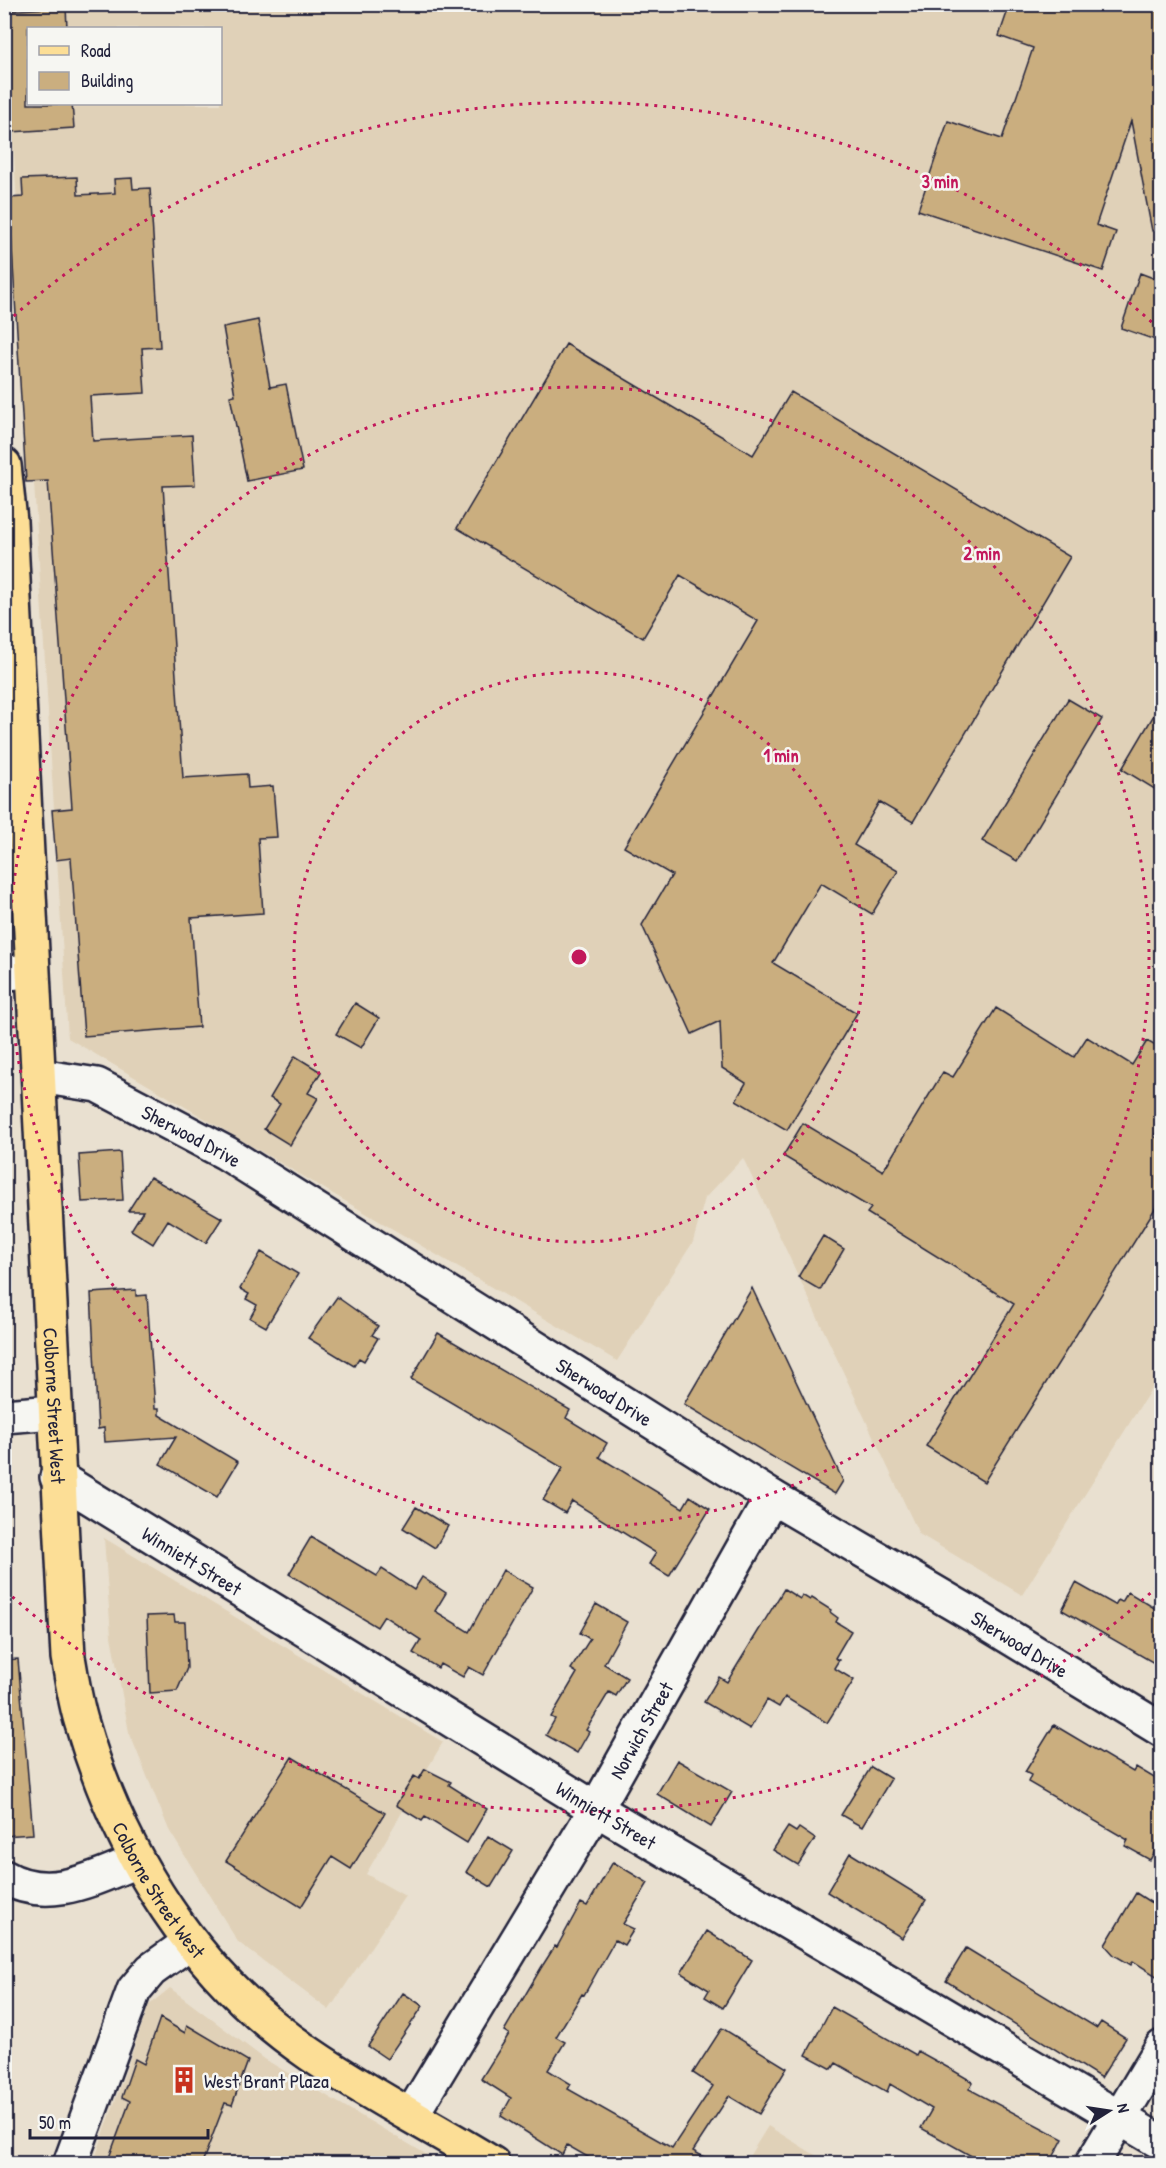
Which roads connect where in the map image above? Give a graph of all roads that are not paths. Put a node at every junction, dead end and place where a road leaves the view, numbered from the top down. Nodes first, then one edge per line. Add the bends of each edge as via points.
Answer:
1 (4, 465) edge
2 (7, 521) edge
3 (18, 972) edge
4 (39, 1076) junction
5 (54, 1412) junction
6 (4, 1416) edge
7 (57, 1477) junction
8 (772, 1497) junction
9 (1161, 1730) edge
10 (596, 1809) junction
11 (137, 1861) junction
12 (4, 1877) edge
13 (190, 1942) junction
14 (1161, 2047) edge
15 (412, 2114) junction
16 (1120, 2119) junction
17 (1161, 2143) edge
18 (70, 2163) edge
19 (494, 2163) edge
20 (1092, 2163) edge

1 - 2 main road, Colborne Street West
2 - 3 main road, Colborne Street West
3 - 4 main road, Colborne Street West
4 - 5 main road, Colborne Street West
4 - 8 street, Sherwood Drive via 97,1086 226,1153
5 - 6 street
5 - 7 main road, Colborne Street West
7 - 10 street, Winniett Street
7 - 11 main road, Colborne Street West via 68,1657 82,1724
8 - 9 street, Sherwood Drive
8 - 10 street, Norwich Street
10 - 15 street, Norwich Street
10 - 16 street, Winniett Street
11 - 12 street via 64,1888 26,1887
11 - 13 main road, Colborne Street West
13 - 15 main road, Colborne Street West via 225,1982 309,2053
13 - 18 street via 151,1970 134,1990
14 - 16 street
15 - 19 main road, Colborne Street West
16 - 17 street, Winniett Street
16 - 20 street

